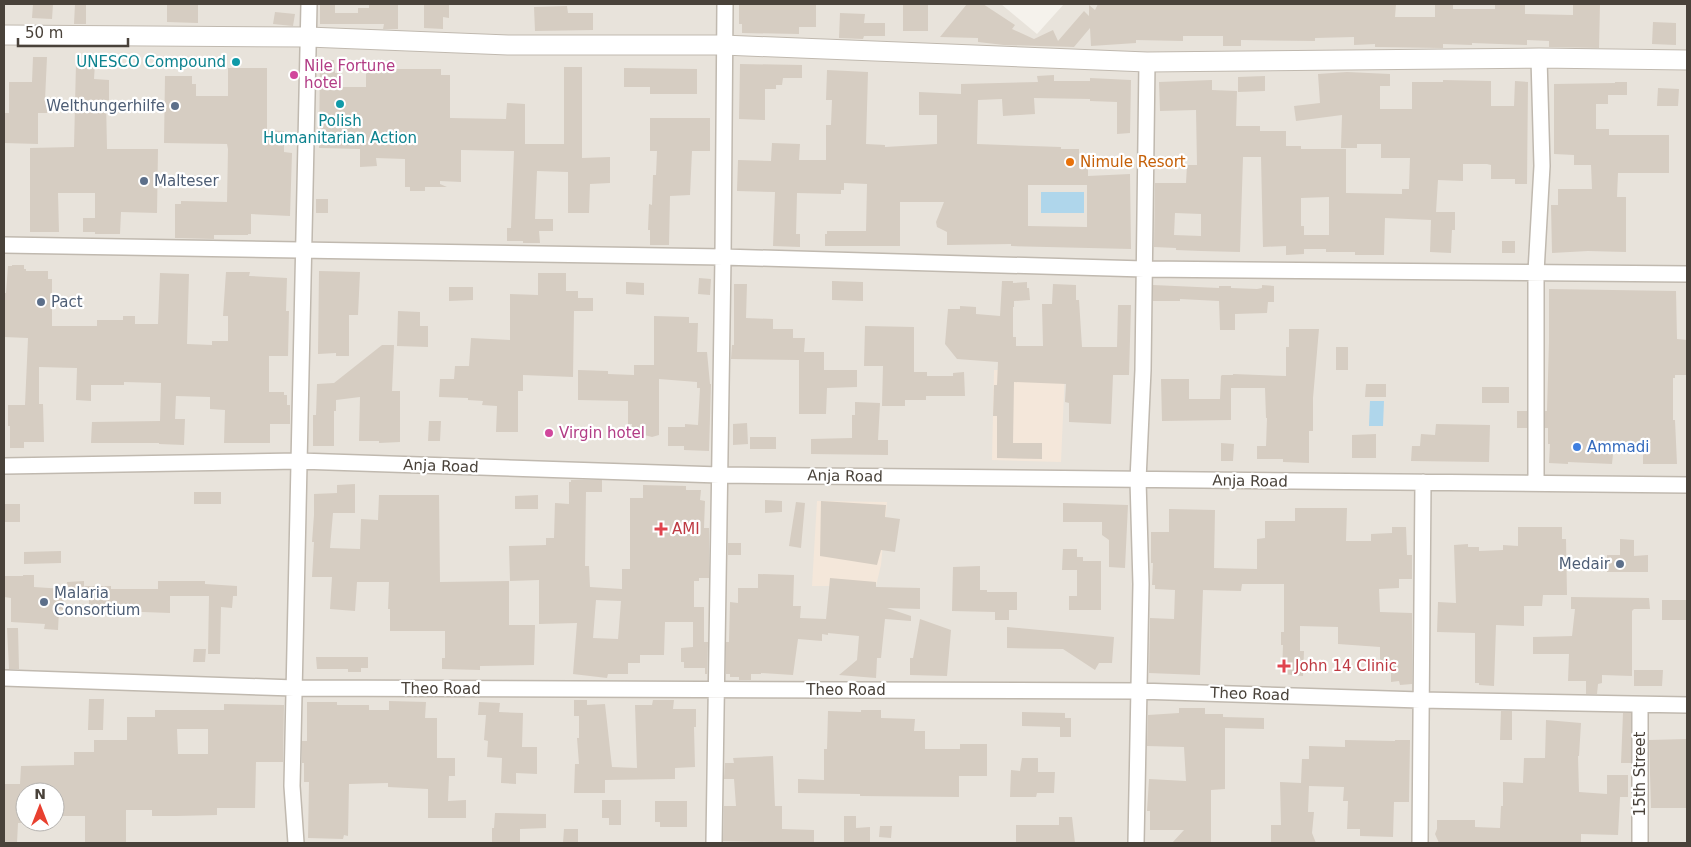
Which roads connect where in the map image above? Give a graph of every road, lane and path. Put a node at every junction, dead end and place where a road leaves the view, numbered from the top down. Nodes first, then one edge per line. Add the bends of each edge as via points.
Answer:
1 (309, 4) edge
2 (725, 4) edge
3 (4, 35) edge
4 (308, 37) junction
5 (724, 45) junction
6 (1539, 58) junction
7 (1687, 60) edge
8 (1147, 62) junction
9 (4, 245) edge
10 (305, 250) junction
11 (723, 257) junction
12 (1144, 269) junction
13 (1536, 272) junction
14 (1687, 274) edge
15 (299, 461) junction
16 (4, 466) edge
17 (719, 475) junction
18 (1138, 480) junction
19 (1423, 482) junction
20 (1536, 484) junction
21 (1687, 485) edge
22 (4, 678) edge
23 (294, 688) junction
24 (716, 690) junction
25 (1138, 691) junction
26 (1420, 700) junction
27 (1640, 705) junction
28 (1687, 705) edge
29 (296, 843) edge
30 (714, 843) edge
31 (1136, 843) edge
32 (1420, 843) edge
33 (1640, 843) edge

1 - 4 street
2 - 5 street
3 - 4 street
4 - 5 street via 508,46
4 - 10 street
5 - 8 street
5 - 11 street
6 - 7 street
6 - 8 street
6 - 13 street via 1542,166
8 - 12 street
9 - 10 street
10 - 11 street
10 - 15 street
11 - 12 street
11 - 17 street
12 - 13 street
12 - 18 street
13 - 14 street
13 - 20 street
15 - 16 street, Anja Road
15 - 17 street, Anja Road
15 - 23 street
17 - 18 street, Anja Road
17 - 24 street
18 - 19 street, Anja Road
18 - 25 street
19 - 20 street, Anja Road
19 - 26 street
20 - 21 street, Anja Road
22 - 23 street, Theo Road
23 - 24 street, Theo Road
23 - 29 street via 292,786
24 - 25 street, Theo Road
24 - 30 street
25 - 26 street, Theo Road
25 - 31 street
26 - 27 street, Theo Road
26 - 32 street
27 - 28 street, Theo Road
27 - 33 street, 15th Street

